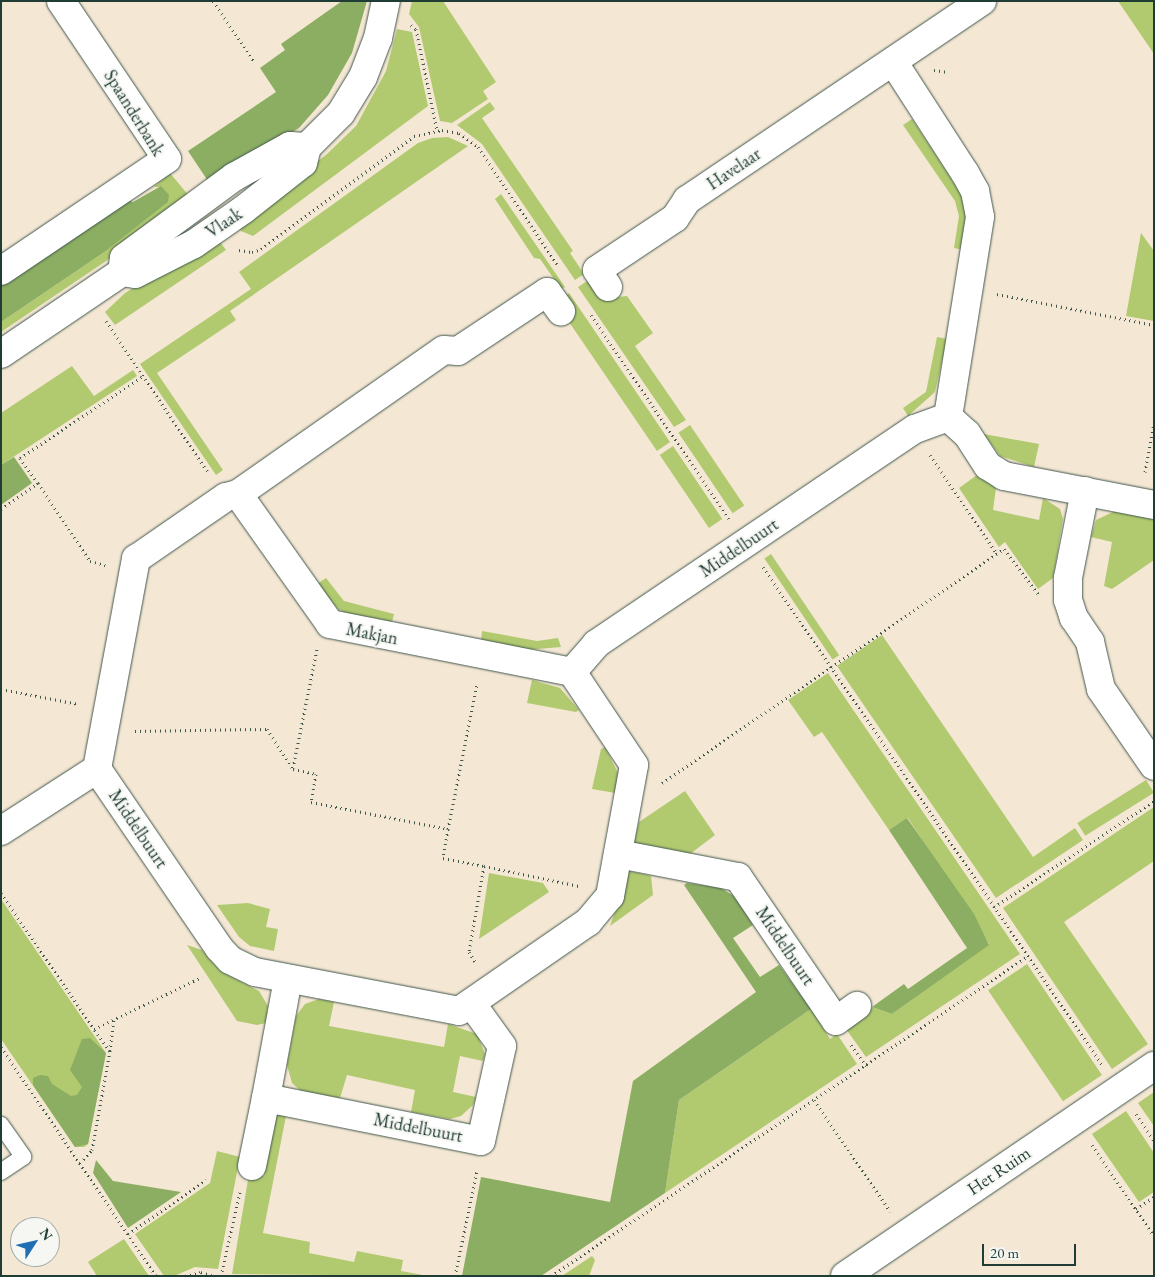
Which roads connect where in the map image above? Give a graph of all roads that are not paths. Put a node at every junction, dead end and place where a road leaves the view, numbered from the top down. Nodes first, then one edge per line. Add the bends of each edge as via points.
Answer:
1 (62, 1) edge
2 (386, 1) edge
3 (979, 2) edge
4 (894, 63) junction
5 (1, 271) edge
6 (608, 287) dead end
7 (561, 311) dead end
8 (1, 354) edge
9 (948, 417) junction
10 (1085, 491) junction
11 (238, 494) junction
12 (1146, 504) edge
13 (572, 672) junction
14 (1154, 766) edge
15 (97, 769) junction
16 (1, 831) edge
17 (618, 854) junction
18 (288, 979) junction
19 (481, 995) junction
20 (857, 1006) dead end
21 (1154, 1066) edge
22 (266, 1098) junction
23 (1, 1125) edge
24 (252, 1166) road end
25 (1, 1172) edge
26 (845, 1276) edge

1 - 5 street, Spaanderbank via 167,159
2 - 8 street, Vlaak via 378,38 360,84 332,125 307,147 290,146 234,177 124,258 122,272
3 - 4 street, Havelaar
4 - 6 street, Havelaar via 687,200 675,218 597,270
4 - 9 street via 974,190 980,218
7 - 11 street via 547,292 458,351 444,350
9 - 10 street via 967,434 995,471 1016,479
9 - 13 street, Middelbuurt via 915,429 596,644
10 - 12 street
10 - 14 street via 1068,578 1068,600 1074,618 1090,642 1101,688
11 - 13 street, Makjan via 330,624
11 - 15 street via 226,497 136,558
13 - 17 street, Middelbuurt via 634,765
15 - 16 street
15 - 18 street, Middelbuurt via 224,954 246,969
17 - 19 street, Middelbuurt via 611,892 594,918
17 - 20 street, Middelbuurt via 738,877 836,1021
18 - 19 street, Middelbuurt via 459,1011
18 - 22 street
19 - 22 street, Middelbuurt via 502,1046 481,1140
21 - 26 street, Het Ruim
22 - 24 street
23 - 25 lane via 23,1157

